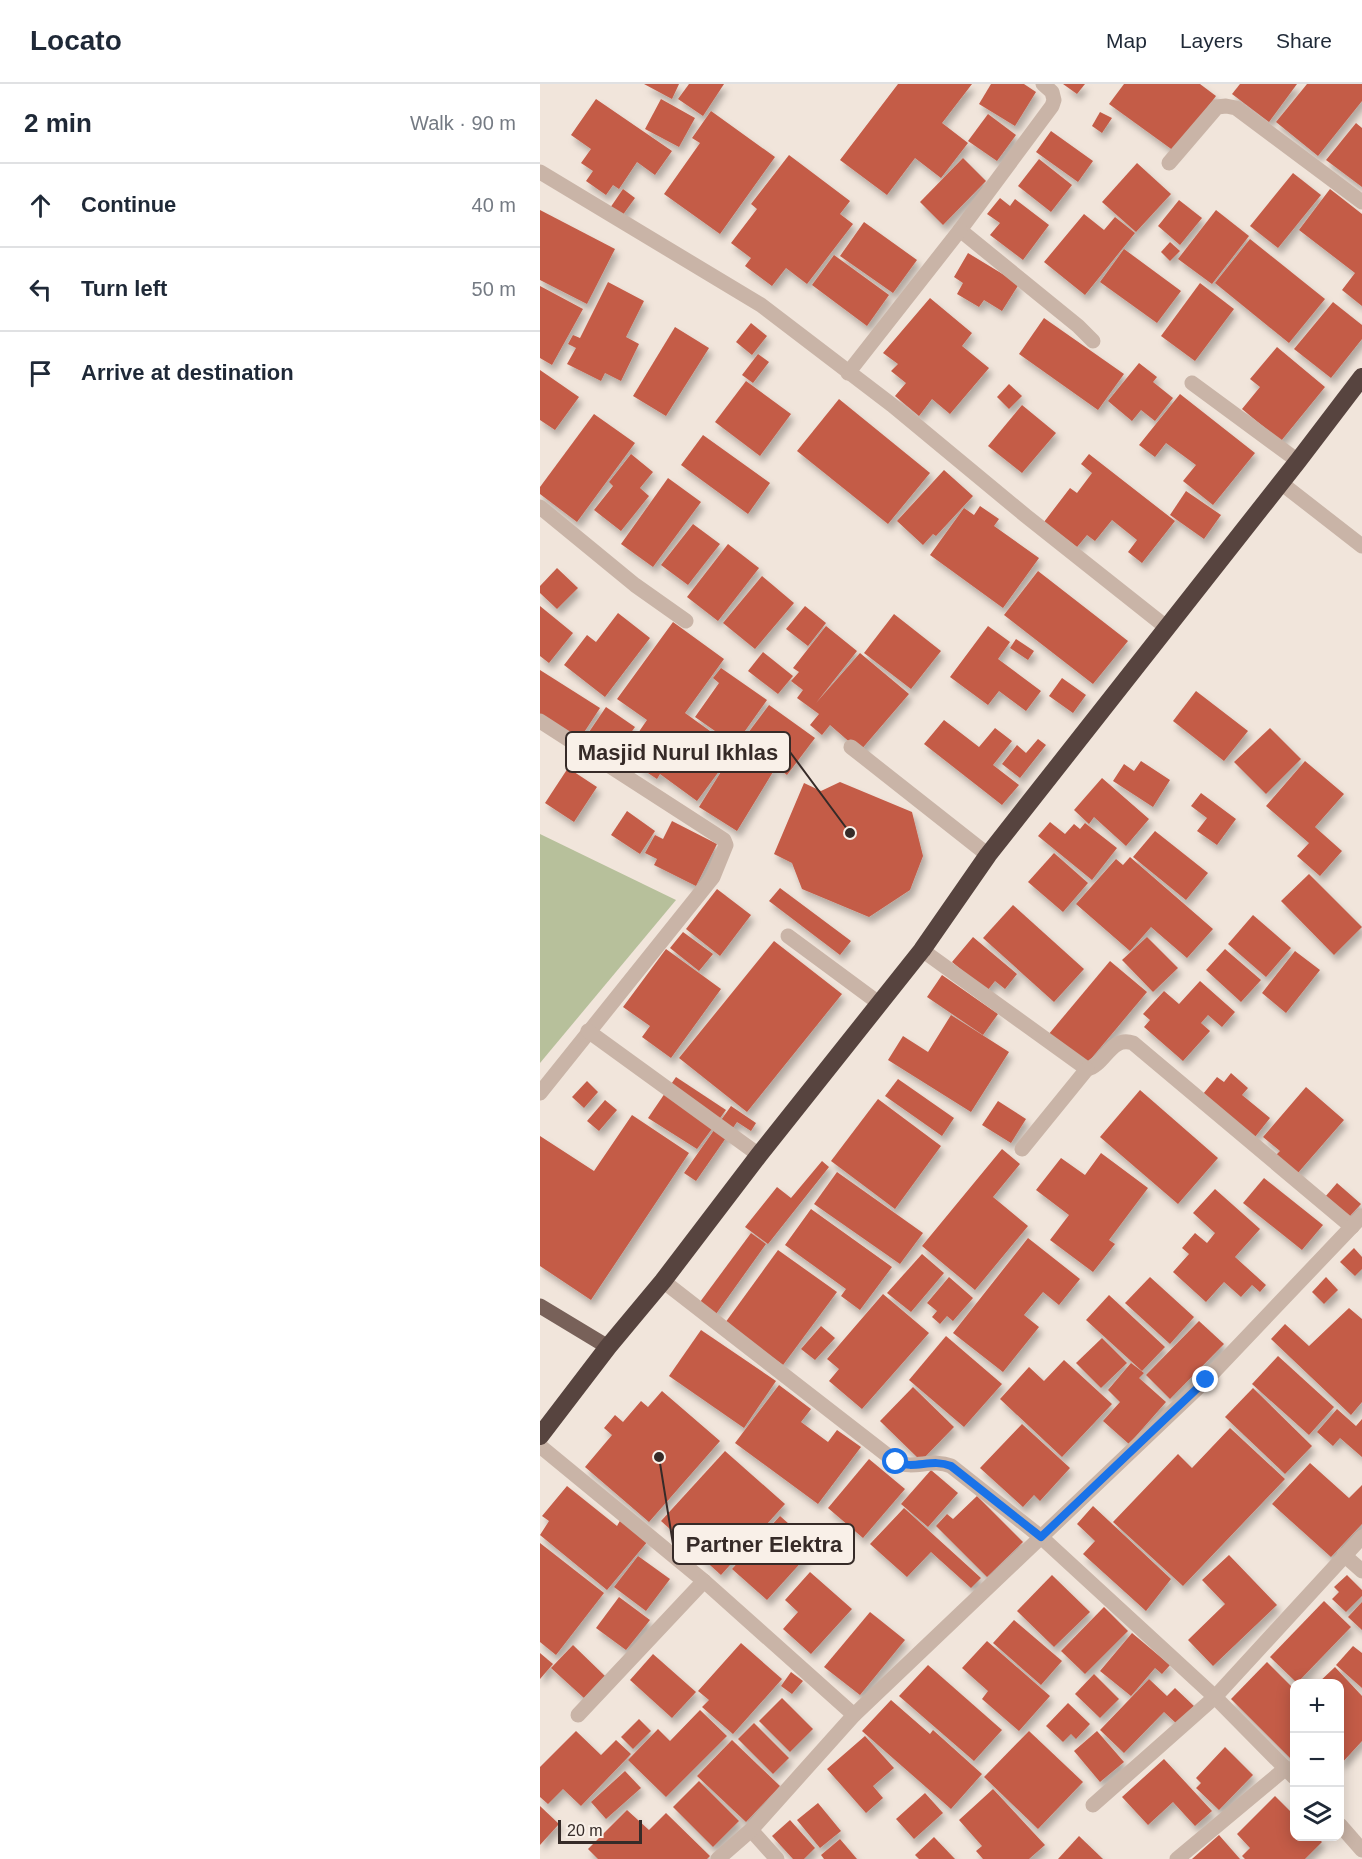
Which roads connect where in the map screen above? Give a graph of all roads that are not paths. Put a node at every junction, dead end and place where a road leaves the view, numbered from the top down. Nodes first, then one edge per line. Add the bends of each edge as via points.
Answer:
1 (1043, 84) edge
2 (1169, 163) dead end
3 (540, 172) edge
4 (1362, 202) edge
5 (960, 230) junction
6 (1093, 341) dead end
7 (848, 373) junction
8 (1362, 376) edge
9 (1192, 383) dead end
10 (1298, 461) junction
11 (1281, 483) junction
12 (540, 507) edge
13 (1362, 546) edge
14 (686, 621) dead end
15 (1166, 627) junction
16 (540, 721) edge
17 (851, 747) dead end
18 (988, 855) junction
19 (788, 936) dead end
20 (922, 950) junction
21 (880, 1004) junction
22 (588, 1031) junction
23 (1087, 1069) junction
24 (540, 1093) edge
25 (1022, 1149) dead end
26 (759, 1155) junction
27 (1357, 1222) edge
28 (663, 1281) junction
29 (540, 1306) edge
30 (608, 1347) junction
31 (540, 1436) edge
32 (540, 1446) edge
33 (1041, 1537) junction
34 (1362, 1538) edge
35 (1344, 1556) junction
36 (1362, 1571) edge
37 (704, 1581) junction
38 (1215, 1697) junction
39 (578, 1715) dead end
40 (854, 1715) junction
41 (1290, 1771) edge
42 (1290, 1773) edge
43 (1094, 1805) dead end
44 (751, 1830) junction
45 (1344, 1830) edge
46 (1362, 1850) edge
47 (718, 1859) edge
48 (777, 1859) edge
49 (1177, 1859) edge

1 - 5 street via 1052,92 1052,106
2 - 4 street via 1217,107 1231,106
3 - 7 street via 761,305
5 - 6 street
5 - 7 street
7 - 15 street
8 - 10 highway
9 - 10 street
10 - 11 highway
11 - 13 street
11 - 15 highway
12 - 14 street via 634,585
15 - 18 highway
16 - 22 street via 726,844 713,877
17 - 18 street
18 - 20 highway
19 - 21 street
20 - 21 highway
20 - 23 street
21 - 26 highway
22 - 24 street
22 - 26 street
23 - 25 street
23 - 27 street via 1097,1065 1116,1044 1133,1043
26 - 28 highway
27 - 33 street via 1206,1380
28 - 30 highway
28 - 33 street via 896,1462 905,1466 941,1462 951,1466
29 - 30 main road
30 - 31 highway
32 - 37 street
33 - 38 street
33 - 40 street
34 - 35 street
35 - 36 street
35 - 38 street
37 - 39 street
37 - 40 street
38 - 41 street
38 - 43 street
40 - 44 street
42 - 49 street
44 - 47 street
44 - 48 street
45 - 46 street

